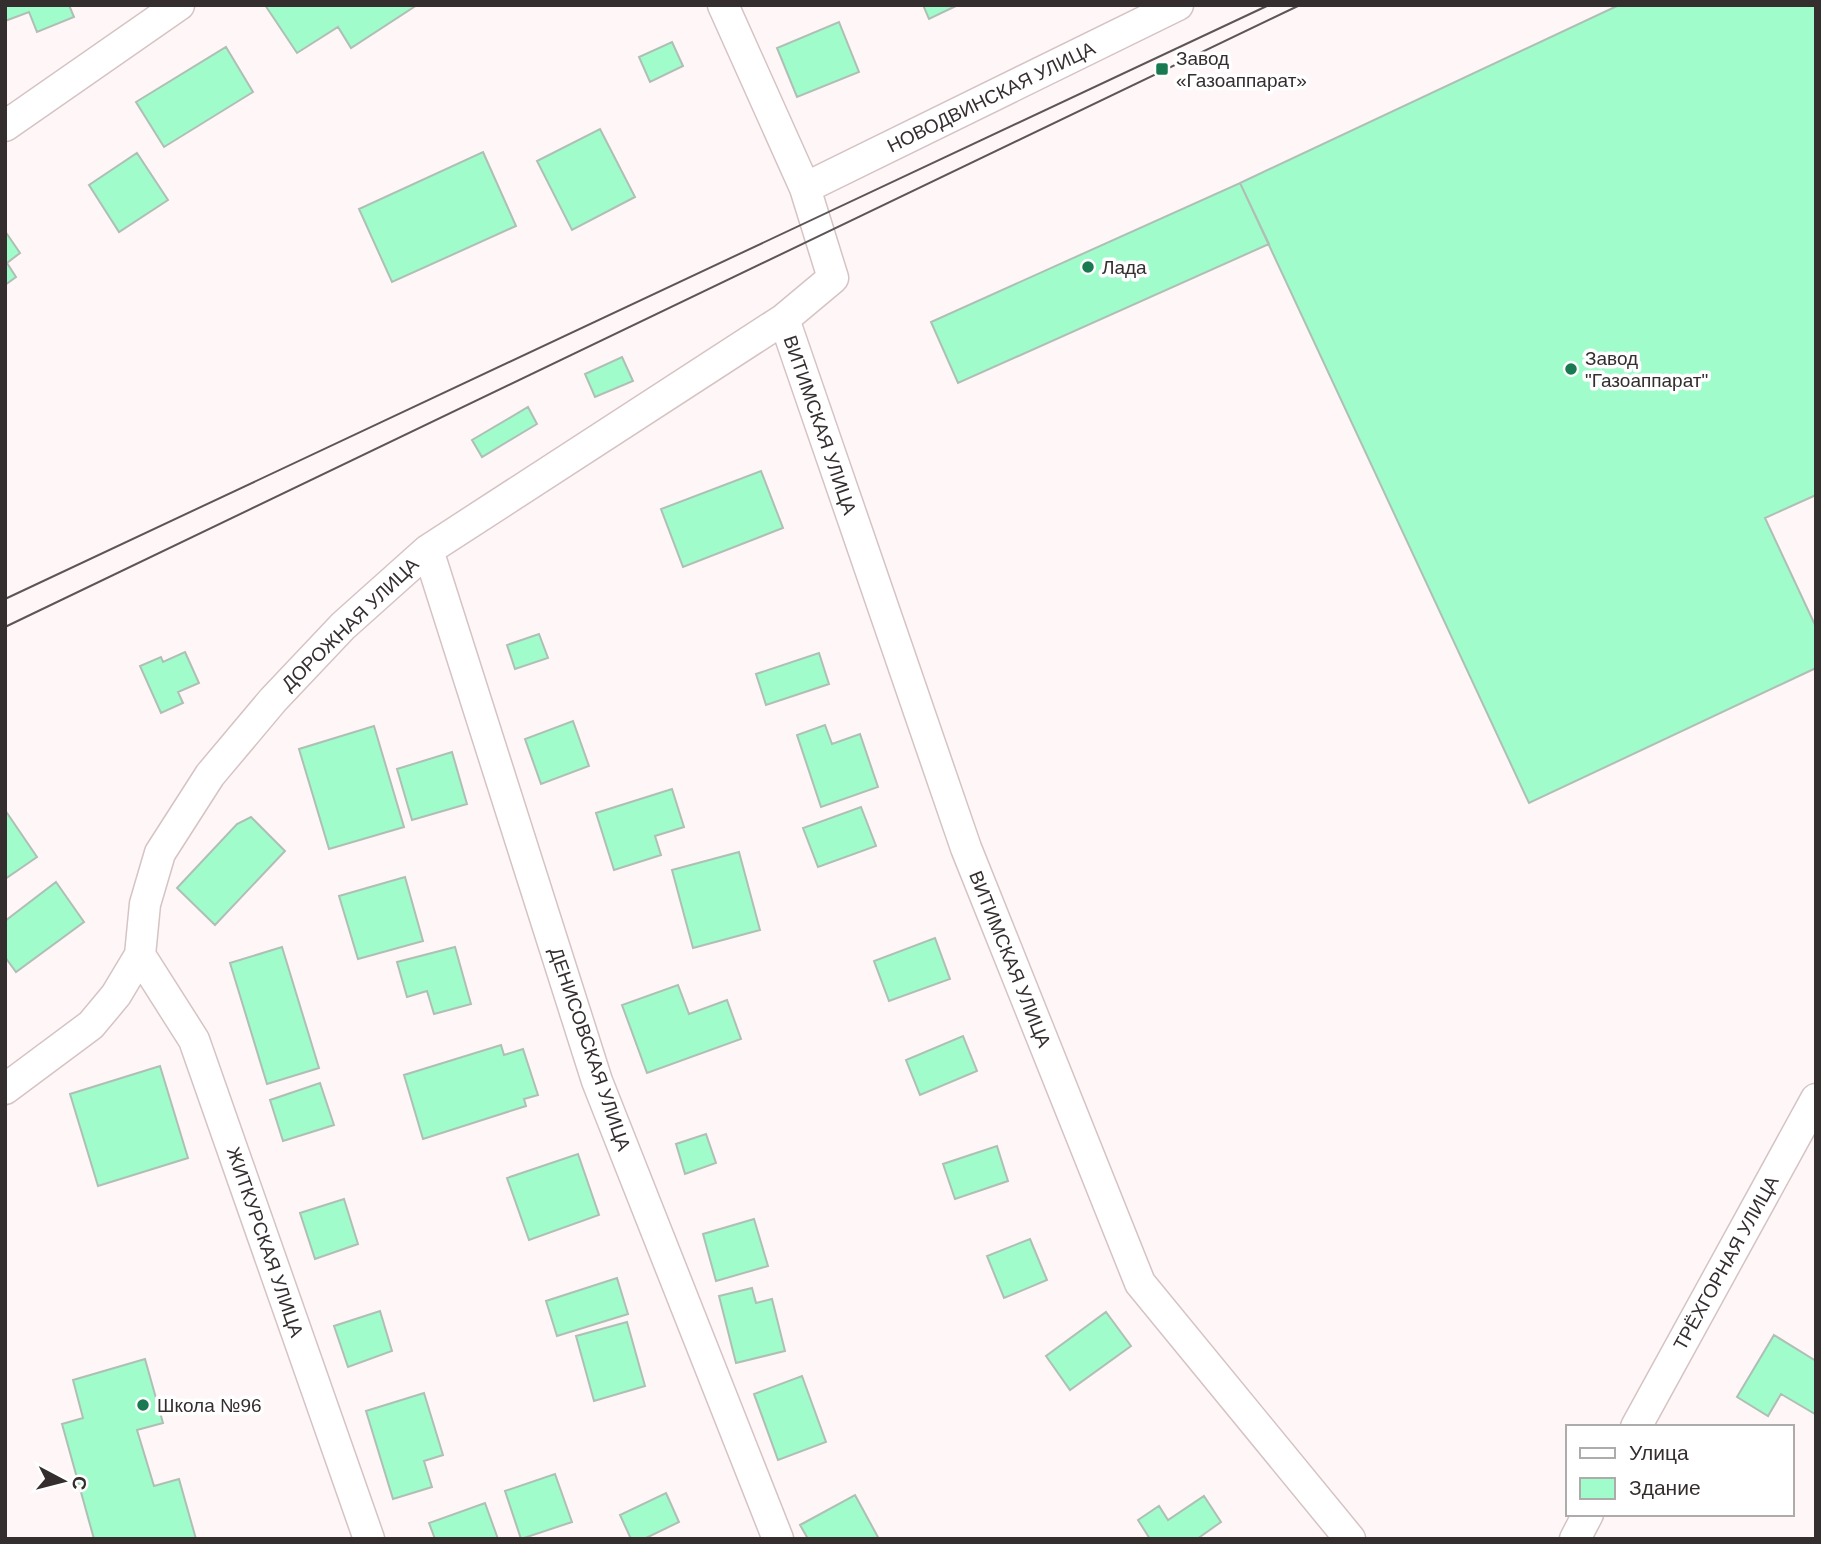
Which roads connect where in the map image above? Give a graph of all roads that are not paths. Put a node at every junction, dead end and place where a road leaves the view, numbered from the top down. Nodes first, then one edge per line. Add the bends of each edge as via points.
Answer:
1 (179, 5) edge
2 (723, 5) edge
3 (1178, 5) edge
4 (5, 126) edge
5 (804, 188) junction
6 (784, 319) junction
7 (428, 550) junction
8 (139, 955) junction
9 (5, 1089) edge
10 (1816, 1099) edge
11 (1637, 1425) edge
12 (1587, 1516) edge
13 (369, 1539) edge
14 (778, 1539) edge
15 (1350, 1539) edge
16 (1574, 1539) edge

1 - 4 street
2 - 5 street
3 - 5 street, НОВОДВИНСКАЯ УЛИЦА
5 - 6 street, ДОРОЖНАЯ УЛИЦА via 833,278
6 - 7 street, ДОРОЖНАЯ УЛИЦА
6 - 15 street, ВИТИМСКАЯ УЛИЦА via 966,848 1140,1283
7 - 8 street, ДОРОЖНАЯ УЛИЦА via 334,635 272,699 210,775 160,853 145,904
7 - 14 street, ДЕНИСОВСКАЯ УЛИЦА via 597,1081
8 - 9 street, ДОРОЖНАЯ УЛИЦА via 116,995 91,1025
8 - 13 street, ЖИТКУРСКАЯ УЛИЦА via 194,1040
10 - 11 street, ТРЁХГОРНАЯ УЛИЦА
12 - 16 street

